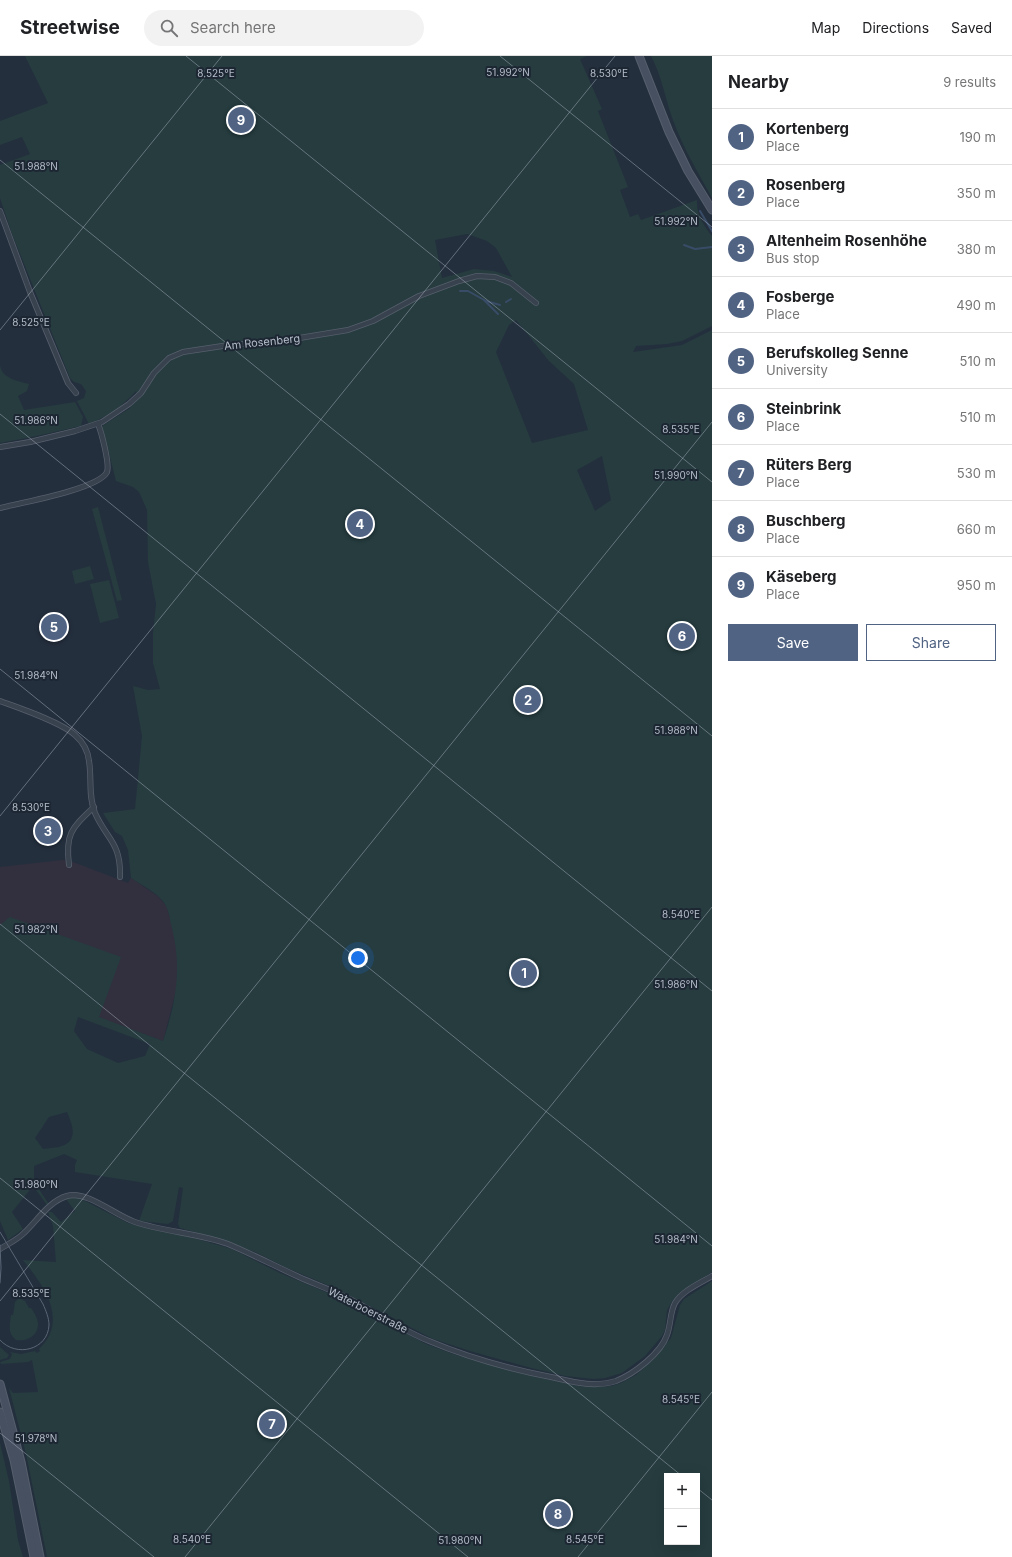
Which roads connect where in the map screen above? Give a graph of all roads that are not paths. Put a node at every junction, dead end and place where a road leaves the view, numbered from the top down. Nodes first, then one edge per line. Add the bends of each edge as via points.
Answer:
1 (639, 56) edge
2 (712, 210) edge
3 (0, 211) edge
4 (536, 303) dead end
5 (76, 393) dead end
6 (98, 424) junction
7 (0, 447) edge
8 (0, 508) edge
9 (0, 701) edge
10 (94, 807) junction
11 (69, 865) dead end
12 (120, 877) dead end
13 (0, 1249) edge
14 (712, 1276) edge
15 (0, 1384) edge
16 (0, 1412) edge
17 (34, 1557) edge
18 (40, 1557) edge

1 - 2 main road via 669,132 688,171
3 - 5 street via 68,383
4 - 6 street, Am Rosenberg via 511,283 495,277 477,276 459,280 419,296 373,321 348,330 274,342 183,352 169,358 130,404
6 - 7 street, Am Rosenberg
6 - 8 street via 107,465 105,474 90,484 66,492
9 - 10 street via 66,728 80,739 89,757
10 - 11 street via 79,821 70,835 67,849
10 - 12 street via 98,818 116,845
13 - 14 street, Waterboerstraße via 22,1235 56,1201 68,1195 79,1195 133,1221 214,1240 245,1252 341,1295 421,1337 453,1350 582,1384 604,1384 622,1378 646,1362 666,1338 676,1301
15 - 18 main road via 21,1462
16 - 17 main road via 14,1460

